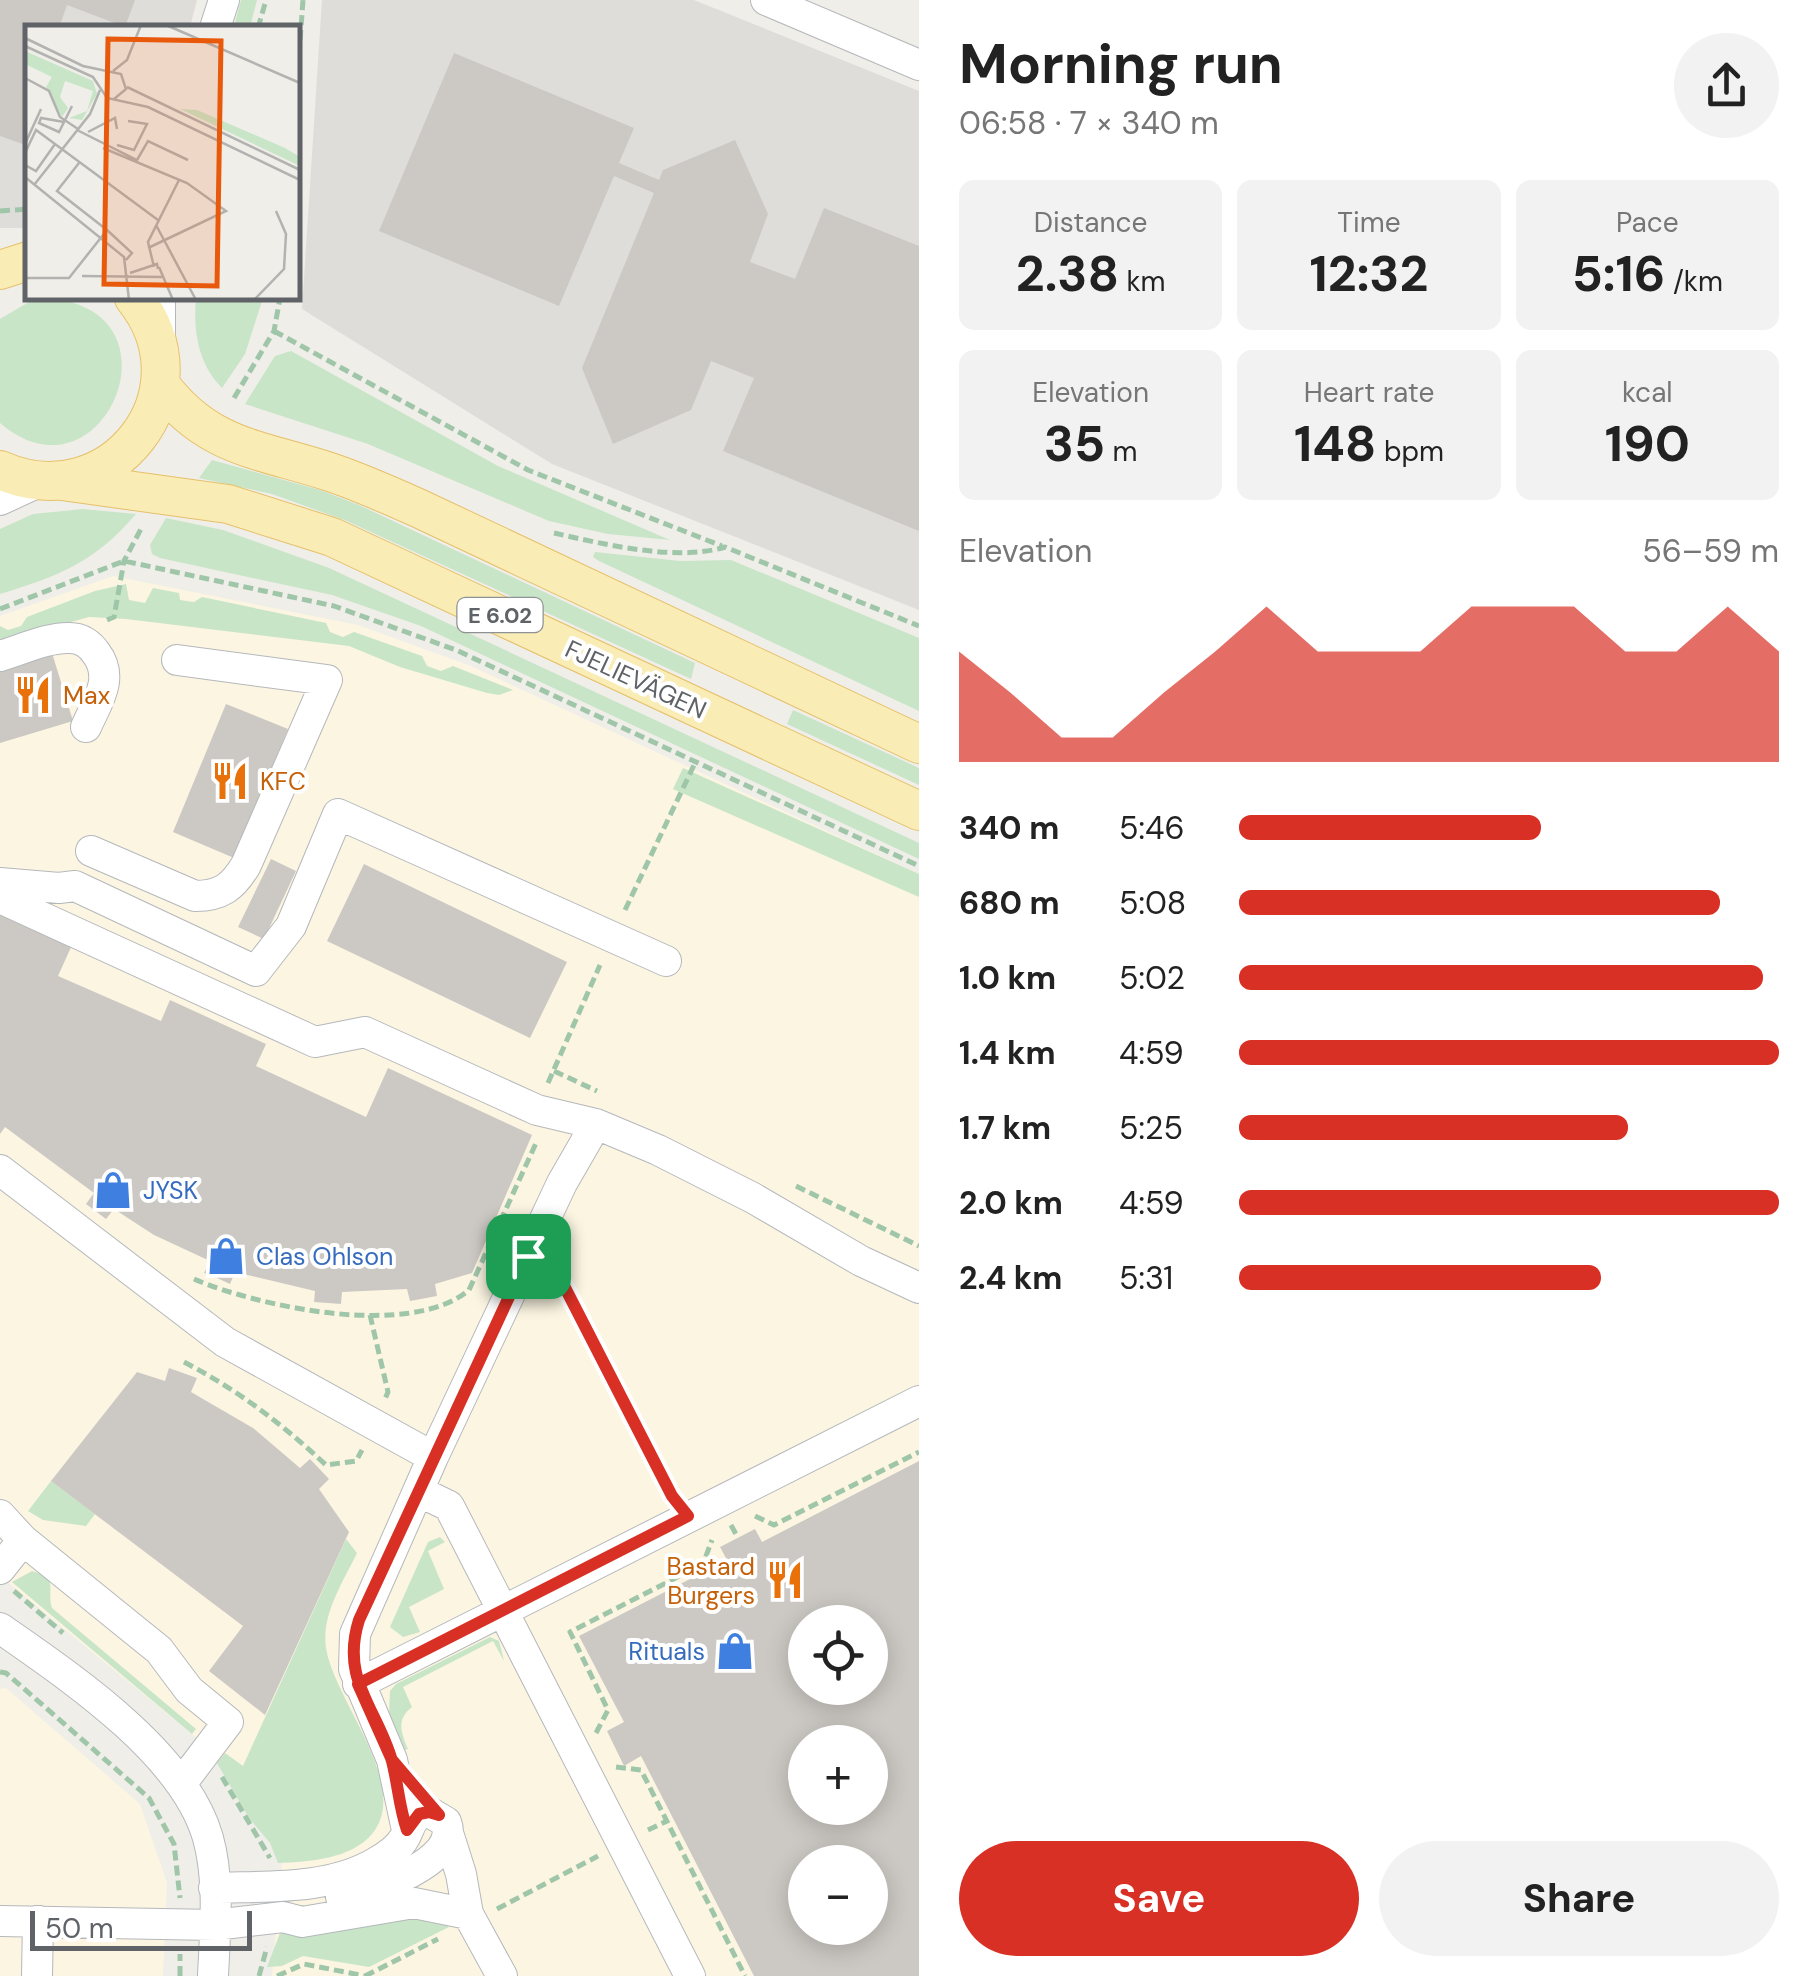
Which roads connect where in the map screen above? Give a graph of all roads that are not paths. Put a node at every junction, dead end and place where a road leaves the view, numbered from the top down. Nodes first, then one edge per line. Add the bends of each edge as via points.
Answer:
1 (224, 0) edge
2 (766, 0) edge
3 (216, 25) edge
4 (919, 64) edge
5 (135, 300) edge
6 (160, 300) edge
7 (160, 372) junction
8 (0, 470) edge
9 (51, 481) junction
10 (0, 500) edge
11 (0, 656) edge
12 (177, 660) dead end
13 (86, 727) dead end
14 (919, 744) edge
15 (919, 811) edge
16 (91, 851) dead end
17 (0, 883) edge
18 (0, 898) edge
19 (666, 960) dead end
20 (596, 1124) junction
21 (0, 1170) edge
22 (919, 1288) edge
23 (919, 1400) edge
24 (433, 1458) junction
25 (418, 1491) junction
26 (0, 1515) edge
27 (22, 1540) junction
28 (0, 1569) edge
29 (502, 1611) junction
30 (0, 1628) edge
31 (358, 1684) junction
32 (392, 1760) junction
33 (181, 1784) junction
34 (443, 1834) junction
35 (400, 1840) junction
36 (213, 1874) junction
37 (283, 1916) junction
38 (471, 1918) junction
39 (0, 1920) edge
40 (38, 1921) junction
41 (215, 1925) junction
42 (37, 1976) edge
43 (213, 1976) edge
44 (502, 1976) edge
45 (690, 1976) edge

1 - 3 street
2 - 4 street
5 - 7 main road via 150,323
6 - 7 street
7 - 9 main road via 146,426 128,450 104,467
7 - 14 main road, E 6.02 via 181,409 213,435 418,508
8 - 9 main road, FJELIEVÄGEN
9 - 10 street
9 - 15 main road, FJELIEVÄGEN / E 6.02 via 228,504 332,538
11 - 13 street via 65,638 90,646 106,679
12 - 16 street via 327,680 246,865 228,889 195,896
17 - 19 street via 75,886 256,971 290,926 338,814
18 - 20 street via 315,1042 366,1032 537,1110
20 - 22 street via 753,1198
20 - 24 street
21 - 24 street via 224,1342
23 - 29 street
24 - 25 street
25 - 29 street via 448,1506
25 - 31 street via 359,1620 352,1645
26 - 27 street
27 - 28 street
27 - 33 street via 159,1650 189,1690 228,1722
29 - 31 street
29 - 45 street
30 - 33 street via 108,1708
31 - 32 street
32 - 34 street
32 - 35 street
33 - 36 street via 194,1800
34 - 35 street via 429,1812 419,1814
34 - 37 street via 426,1864
34 - 38 street via 462,1874
35 - 36 street via 367,1868 330,1879 274,1886
36 - 41 street
37 - 38 street via 302,1922 414,1904
37 - 41 street
38 - 44 street
39 - 40 street
40 - 41 street
40 - 42 street
41 - 43 street

